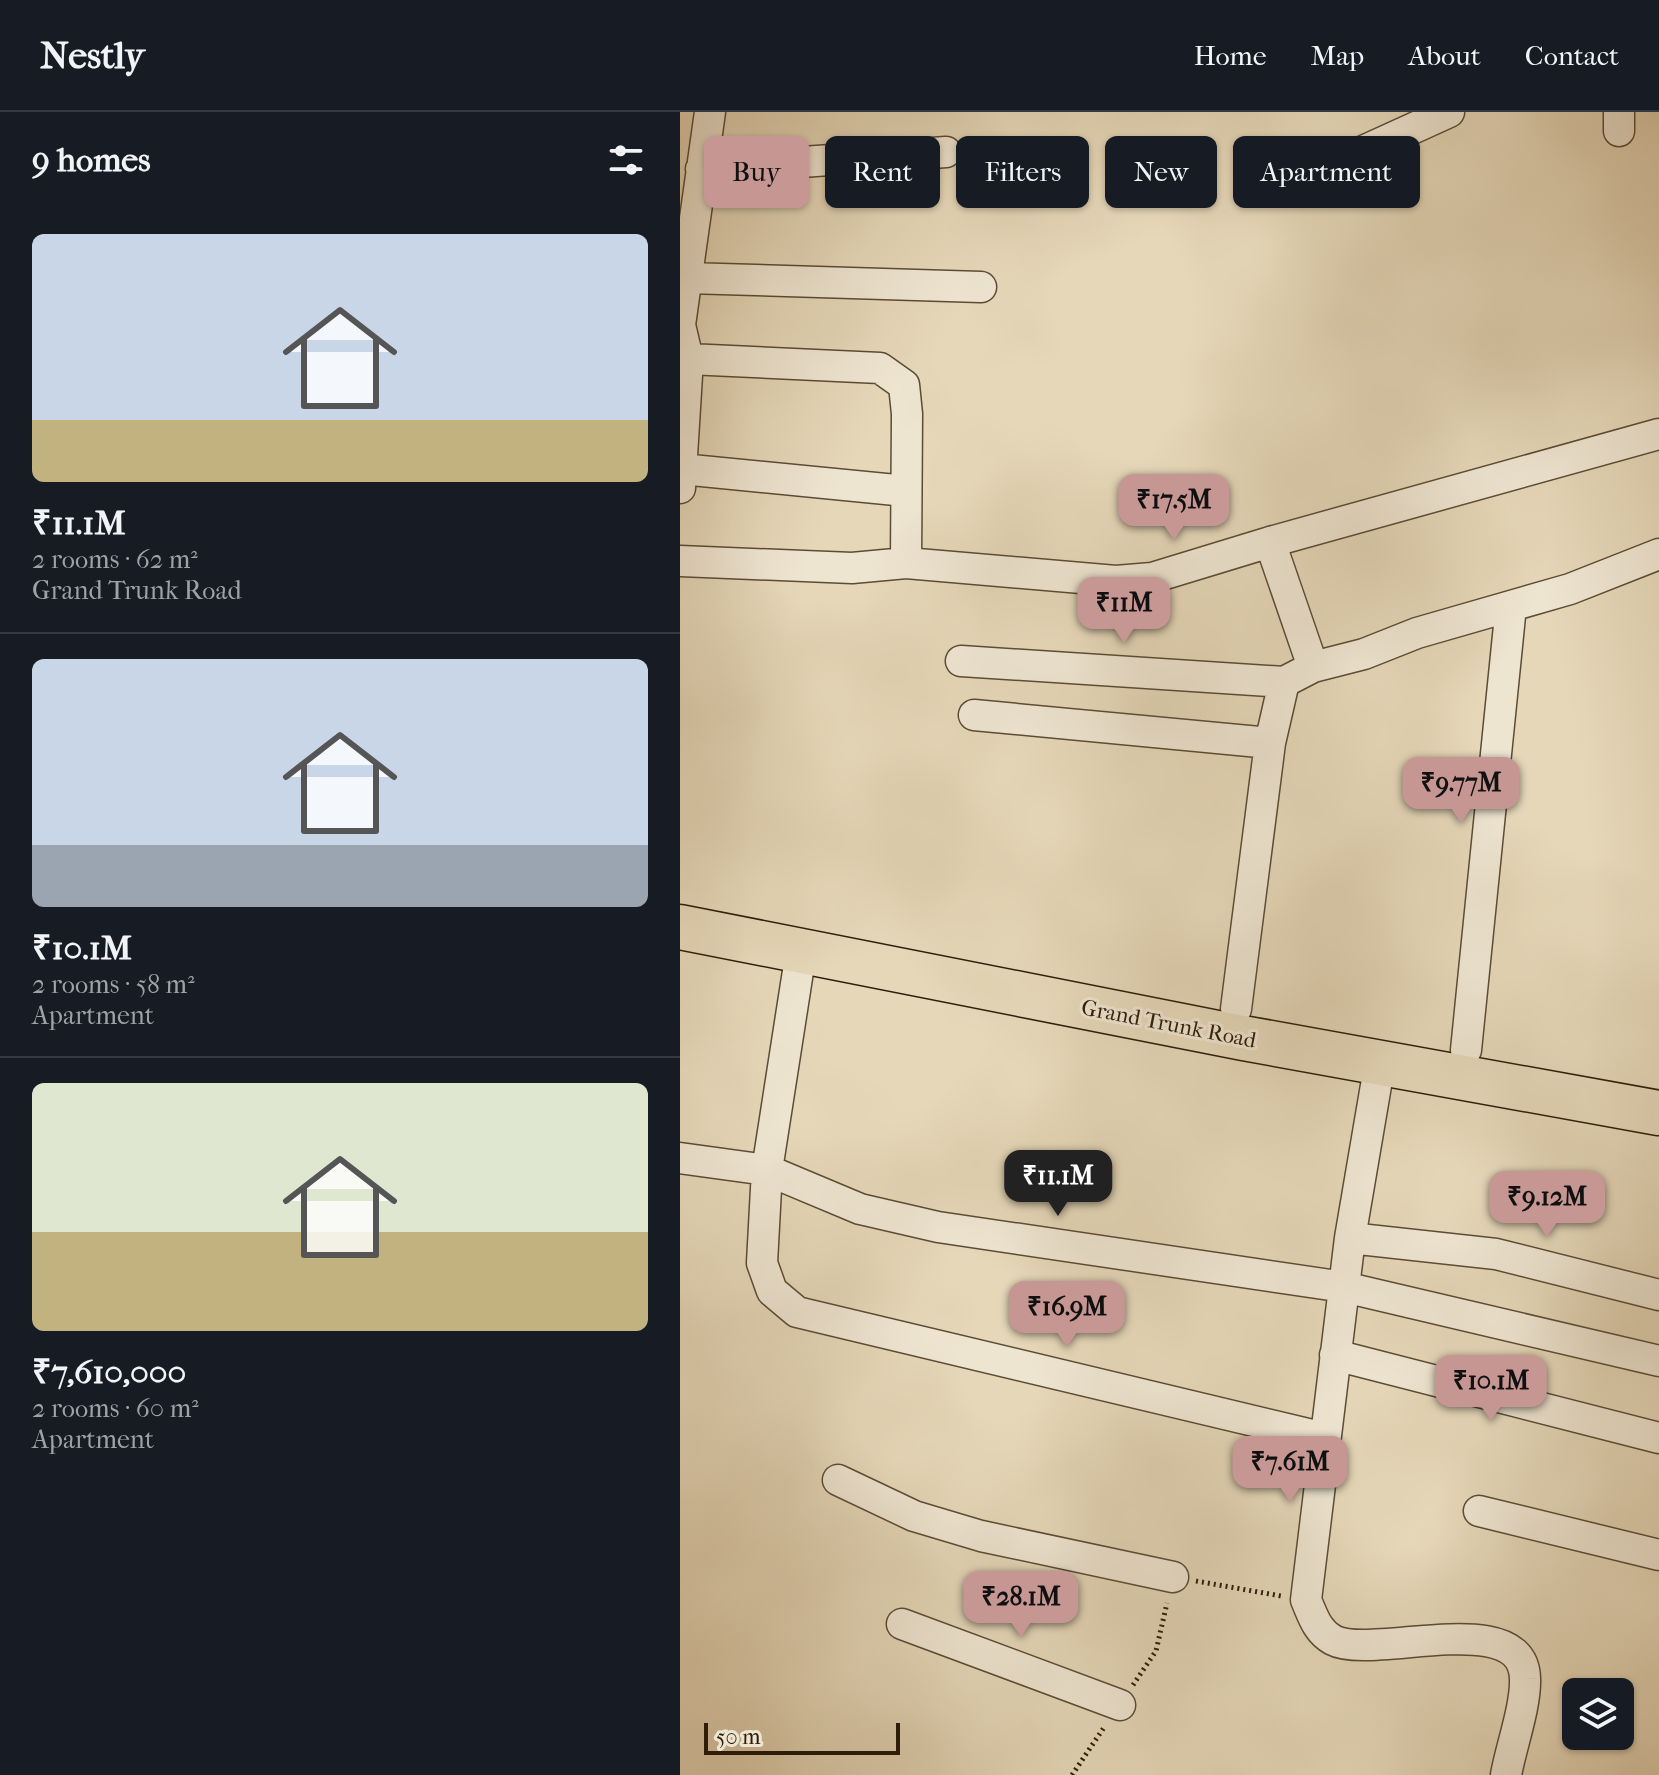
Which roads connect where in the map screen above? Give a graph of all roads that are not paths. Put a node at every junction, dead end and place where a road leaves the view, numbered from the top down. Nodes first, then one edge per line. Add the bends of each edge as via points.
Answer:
1 (1449, 112) edge
2 (698, 128) edge
3 (1396, 136) edge
4 (946, 152) dead end
5 (701, 169) junction
6 (687, 278) junction
7 (981, 287) dead end
8 (680, 325) edge
9 (688, 359) junction
10 (1659, 434) edge
11 (681, 478) edge
12 (906, 491) junction
13 (1270, 542) junction
14 (1659, 554) edge
15 (680, 561) edge
16 (906, 563) junction
17 (1511, 606) junction
18 (961, 661) dead end
19 (1313, 667) junction
20 (1284, 682) junction
21 (974, 715) dead end
22 (1270, 743) junction
23 (680, 904) edge
24 (680, 927) edge
25 (801, 952) junction
26 (1236, 1009) junction
27 (1466, 1050) junction
28 (1380, 1062) junction
29 (1659, 1086) edge
30 (1659, 1113) edge
31 (680, 1158) edge
32 (767, 1170) junction
33 (1350, 1238) junction
34 (1344, 1287) junction
35 (1659, 1295) edge
36 (1335, 1355) junction
37 (1659, 1361) edge
38 (1325, 1438) junction
39 (1659, 1438) edge
40 (838, 1480) dead end
41 (1479, 1511) dead end
42 (1659, 1555) edge
43 (1173, 1577) road end
44 (902, 1624) dead end
45 (1120, 1705) road end
46 (1506, 1775) edge

1 - 3 street
2 - 5 street
4 - 5 street
5 - 6 street
6 - 7 street
6 - 8 street
8 - 9 street
9 - 11 street
9 - 12 street via 880,368 904,385
10 - 13 street
11 - 12 street
12 - 16 street
13 - 16 street via 1152,578 1116,581
13 - 19 street
14 - 17 street
15 - 16 street via 852,568
17 - 19 street
17 - 27 street
18 - 20 street
19 - 20 street
20 - 22 street
21 - 22 street
22 - 26 street
23 - 26 main road, Grand Trunk Road
24 - 25 main road, Grand Trunk Road
25 - 28 main road, Grand Trunk Road
25 - 32 street
26 - 27 main road, Grand Trunk Road
27 - 29 main road, Grand Trunk Road
28 - 30 main road, Grand Trunk Road
28 - 33 street
31 - 32 street
32 - 34 street via 860,1209 938,1227
32 - 38 street via 762,1263 772,1291 797,1312
33 - 34 street
33 - 35 street via 1496,1254
34 - 36 street
34 - 37 street
36 - 38 street
36 - 39 street
38 - 46 street via 1306,1600 1318,1628 1334,1641 1366,1645 1490,1641 1516,1656 1526,1678
40 - 43 street via 914,1516 981,1536
41 - 42 street
44 - 45 street

